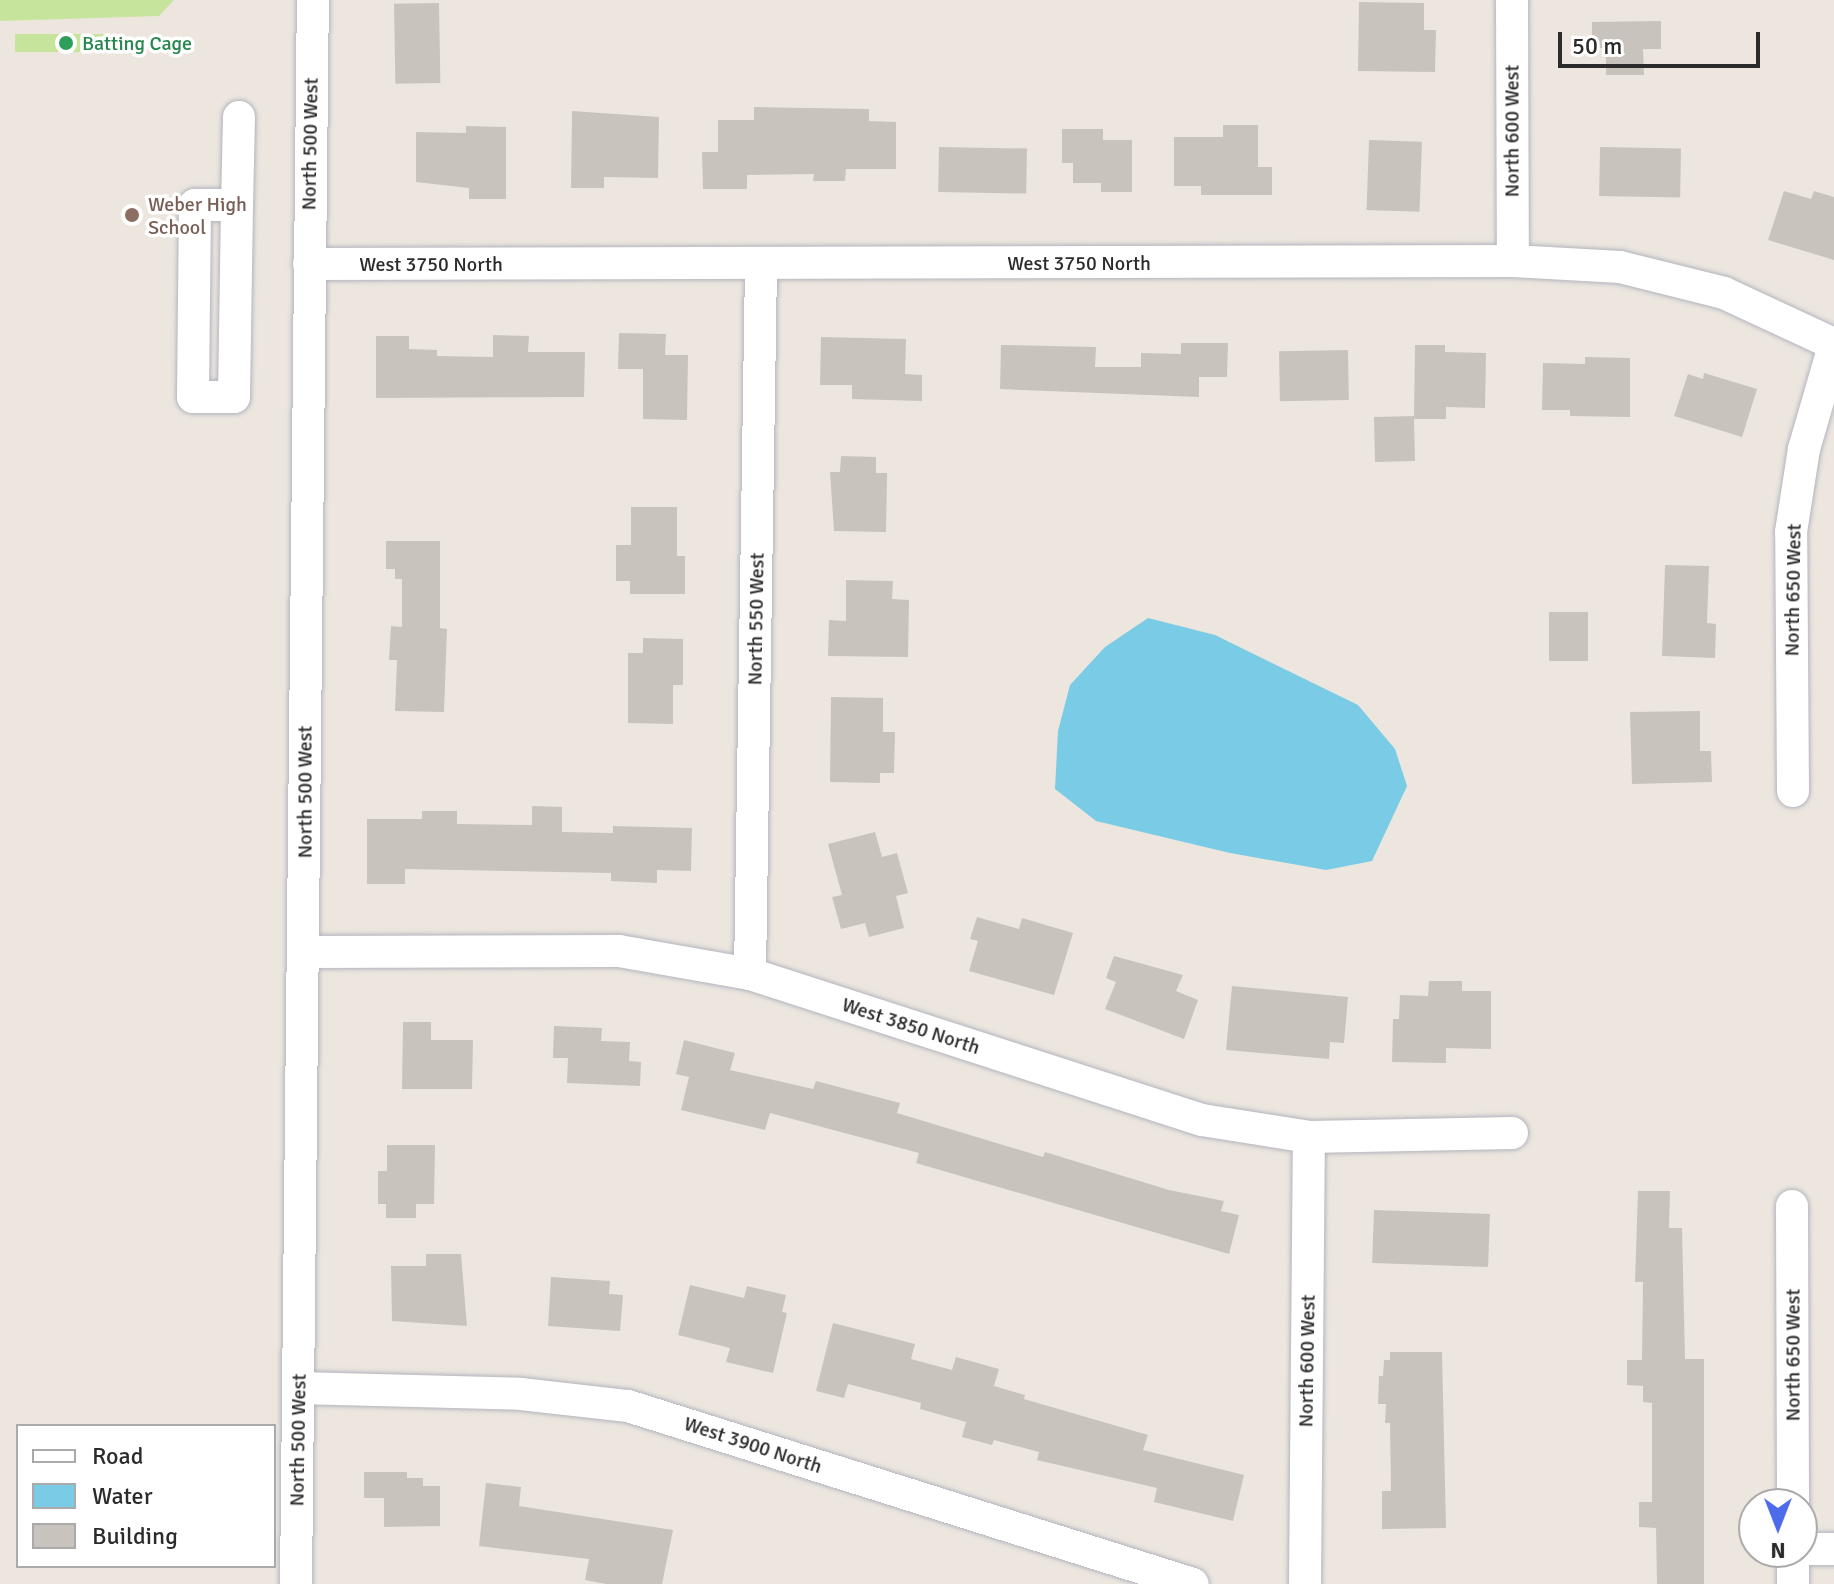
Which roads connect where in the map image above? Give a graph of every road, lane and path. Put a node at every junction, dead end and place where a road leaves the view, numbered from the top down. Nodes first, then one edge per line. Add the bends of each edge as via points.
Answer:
1 (313, 0) edge
2 (1512, 0) edge
3 (239, 117) dead end
4 (237, 205) junction
5 (1513, 261) junction
6 (309, 264) junction
7 (761, 264) junction
8 (1834, 345) edge
9 (1793, 791) dead end
10 (304, 952) junction
11 (750, 974) junction
12 (1512, 1133) dead end
13 (1309, 1137) junction
14 (1792, 1206) dead end
15 (299, 1388) junction
16 (1793, 1488) edge
17 (1172, 1581) edge
18 (296, 1584) edge
19 (1305, 1584) edge

1 - 6 street, North 500 West
2 - 5 street, North 600 West
3 - 4 street
4 - 4 street via 234,397 193,397 195,205
5 - 7 street, West 3750 North
5 - 8 street, West 3750 North via 1620,267 1724,293
6 - 7 street, West 3750 North
6 - 10 street, North 500 West
7 - 11 street, North 550 West
8 - 9 street, North 650 West via 1804,449 1791,532
10 - 11 street, West 3850 North via 619,951
10 - 15 street, North 500 West
11 - 13 street, West 3850 North via 1202,1120
12 - 13 street, West 3850 North
13 - 19 street, North 600 West
14 - 16 street, North 650 West
15 - 17 street, West 3900 North via 521,1394 628,1406
15 - 18 street, North 500 West

